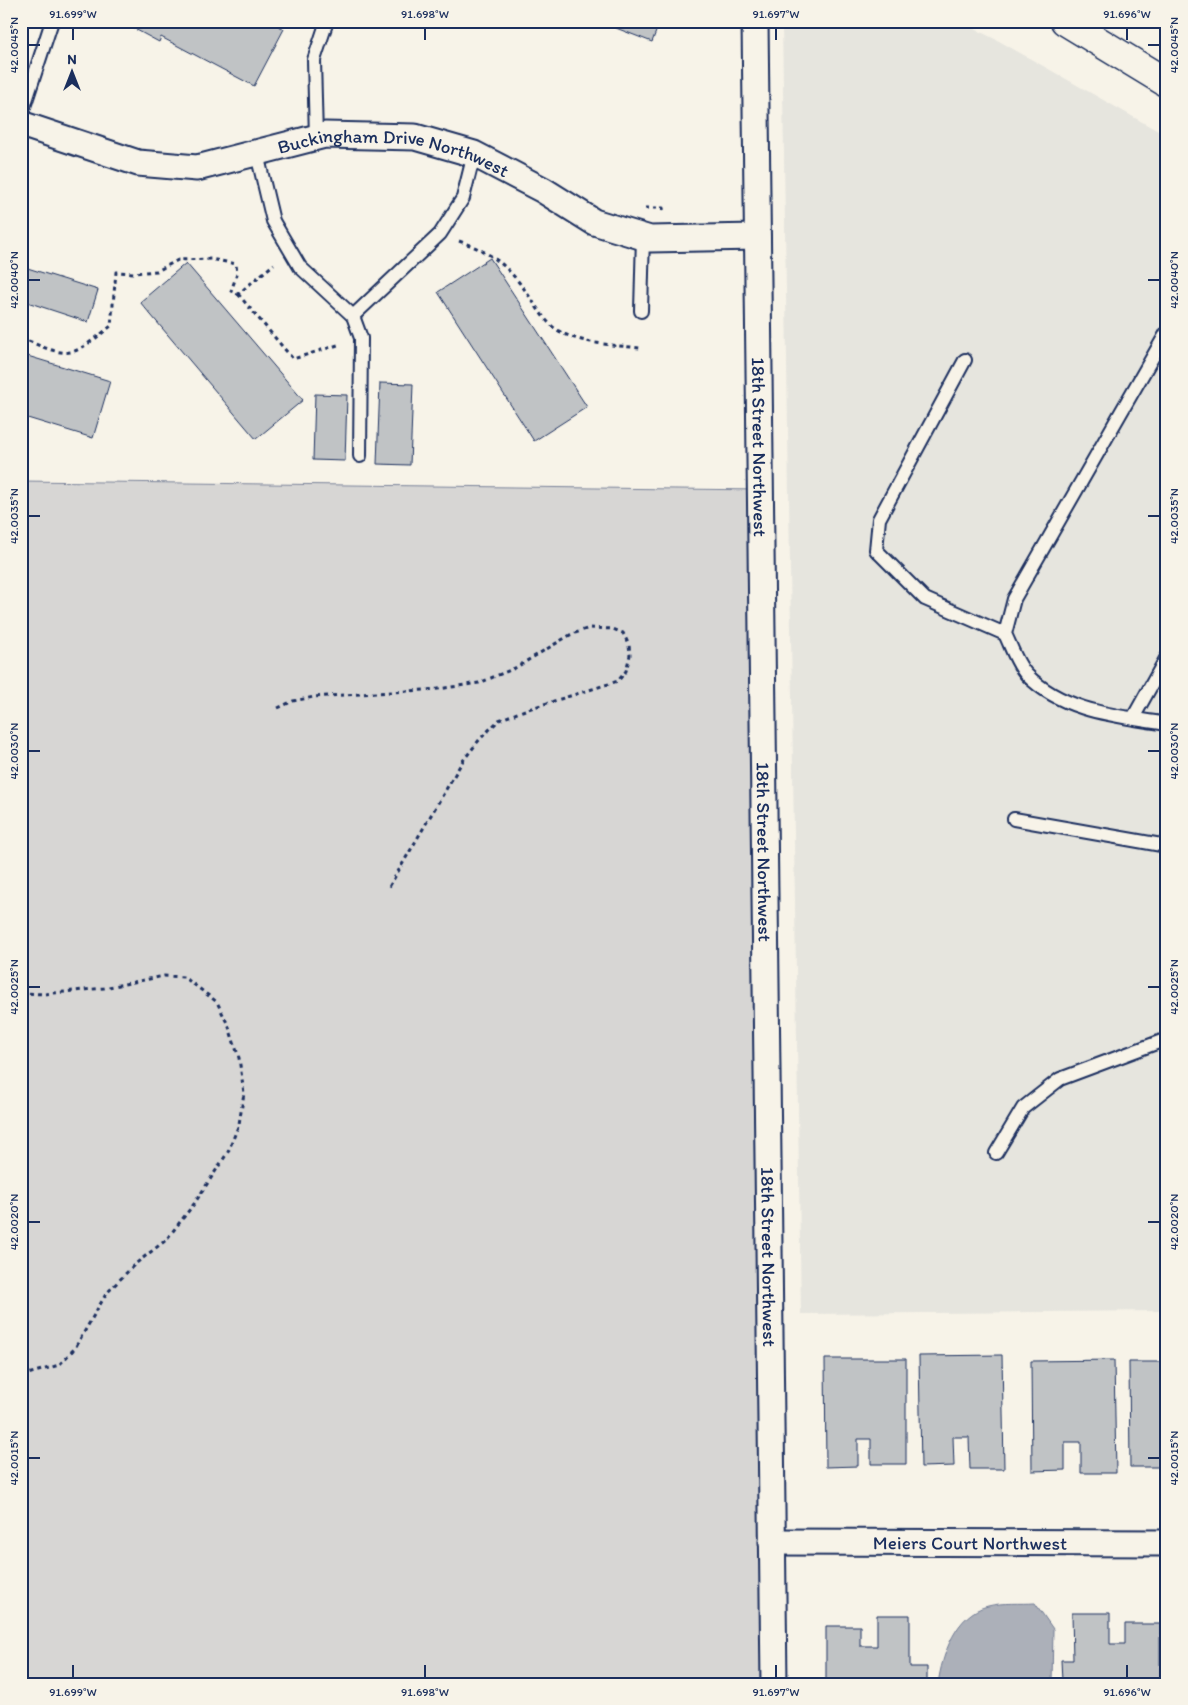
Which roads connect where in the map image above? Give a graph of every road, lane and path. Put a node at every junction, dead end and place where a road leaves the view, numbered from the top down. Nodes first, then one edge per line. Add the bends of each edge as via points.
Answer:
1 (52, 21) edge
2 (327, 21) edge
3 (755, 21) edge
4 (1065, 21) edge
5 (1148, 21) edge
6 (1167, 33) edge
7 (1167, 83) edge
8 (21, 116) edge
9 (21, 124) edge
10 (316, 138) junction
11 (257, 154) junction
12 (474, 154) junction
13 (440, 234) junction
14 (643, 236) junction
15 (757, 237) junction
16 (290, 250) junction
17 (238, 294) junction
18 (641, 311) dead end
19 (353, 316) junction
20 (1167, 332) edge
21 (21, 338) edge
22 (361, 338) junction
23 (640, 348) dead end
24 (1162, 351) edge
25 (965, 360) dead end
26 (360, 456) dead end
27 (1005, 634) junction
28 (1167, 657) edge
29 (278, 708) dead end
30 (1132, 718) junction
31 (1167, 724) edge
32 (1014, 819) dead end
33 (1167, 846) edge
34 (389, 887) dead end
35 (21, 993) edge
36 (1167, 1039) edge
37 (996, 1153) dead end
38 (21, 1376) edge
39 (772, 1542) junction
40 (1167, 1543) edge
41 (774, 1684) edge

1 - 8 lane
2 - 10 lane via 314,60
3 - 15 street, 18th Street Northwest
4 - 7 street
5 - 6 path
9 - 11 street, Buckingham Drive Northwest via 138,163 197,168
10 - 11 street, Buckingham Drive Northwest
10 - 12 street, Buckingham Drive Northwest via 415,137
11 - 16 lane via 274,221
12 - 13 lane via 463,198
12 - 14 street, Buckingham Drive Northwest via 543,190 594,222
13 - 19 lane
13 - 23 path via 485,250 498,260 522,285 554,328 587,342
14 - 15 street, Buckingham Drive Northwest via 650,239
14 - 18 lane
15 - 39 street, 18th Street Northwest
16 - 17 path
16 - 19 lane via 300,267
17 - 21 path via 231,291 237,274 236,264 211,259 178,260 157,271 116,272 111,326 95,338 71,352
17 - 22 path via 293,359
19 - 22 lane
20 - 24 lane
22 - 26 lane
24 - 27 lane via 1014,599
25 - 27 lane via 879,519 876,550 925,599
27 - 30 lane via 1025,673 1051,696 1088,710
28 - 30 lane
29 - 34 path via 314,697 438,689 479,683 515,668 583,630 613,629 623,633 630,656 626,671 618,681 499,720 480,739 462,762
30 - 31 lane
32 - 33 lane
35 - 38 path via 44,994 104,988 164,976 184,977 217,1002 239,1058 244,1093 239,1124 228,1152 166,1240 134,1265 106,1294 75,1348 59,1365
36 - 37 lane via 1060,1079 1023,1108
39 - 40 street, Meiers Court Northwest
39 - 41 street, 18th Street Northwest

